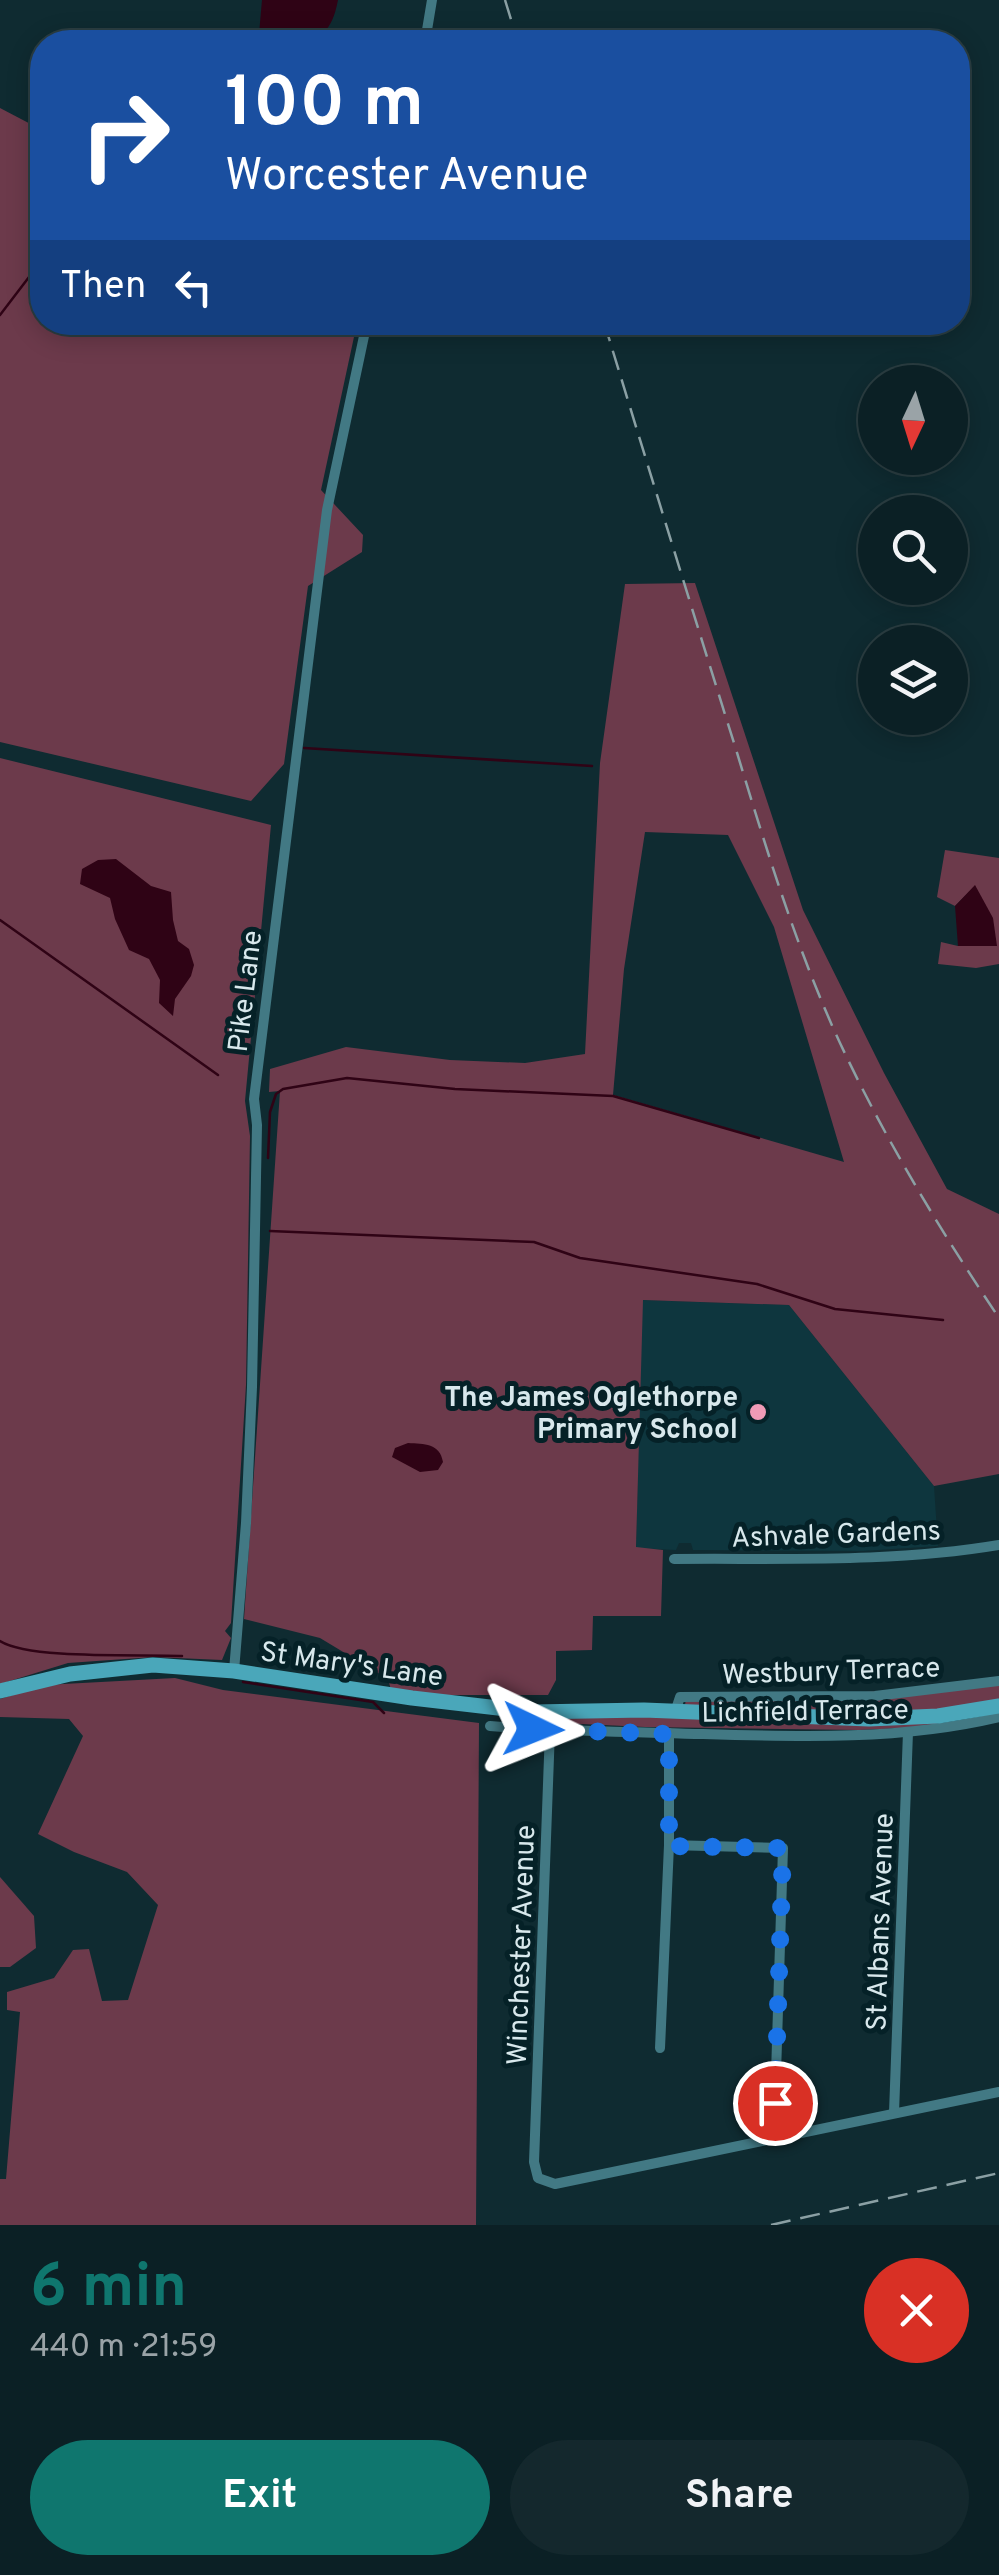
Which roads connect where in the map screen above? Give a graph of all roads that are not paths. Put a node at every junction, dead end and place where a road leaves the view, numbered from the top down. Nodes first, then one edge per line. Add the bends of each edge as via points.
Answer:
1 (432, 0) edge
2 (427, 30) edge
3 (364, 335) edge
4 (999, 1545) edge
5 (674, 1558) dead end
6 (234, 1671) junction
7 (999, 1680) edge
8 (0, 1692) edge
9 (999, 1706) edge
10 (675, 1712) junction
11 (999, 1717) edge
12 (533, 1720) junction
13 (490, 1726) dead end
14 (550, 1730) junction
15 (908, 1732) junction
16 (669, 1734) junction
17 (669, 1846) junction
18 (660, 2048) dead end
19 (999, 2092) edge
20 (894, 2113) junction
21 (774, 2140) junction

1 - 2 street
3 - 6 street, Pike Lane via 327,510 254,1100 252,1386
4 - 5 street, Ashvale Gardens via 862,1557
6 - 8 main road, St Mary's Lane via 110,1667
6 - 12 main road, St Mary's Lane
7 - 10 street, Westbury Terrace via 875,1696 680,1697
9 - 10 main road, St Mary's Lane via 869,1719
10 - 12 main road, St Mary's Lane
11 - 15 street, Lichfield Terrace
12 - 13 street, Lichfield Terrace
12 - 14 street, Lichfield Terrace
14 - 16 street, Lichfield Terrace
14 - 21 street, Winchester Avenue via 538,2178 556,2184
15 - 16 street, Lichfield Terrace
15 - 20 street, St Albans Avenue
16 - 17 street
17 - 18 street
17 - 21 street via 783,1848
19 - 20 street
20 - 21 street

